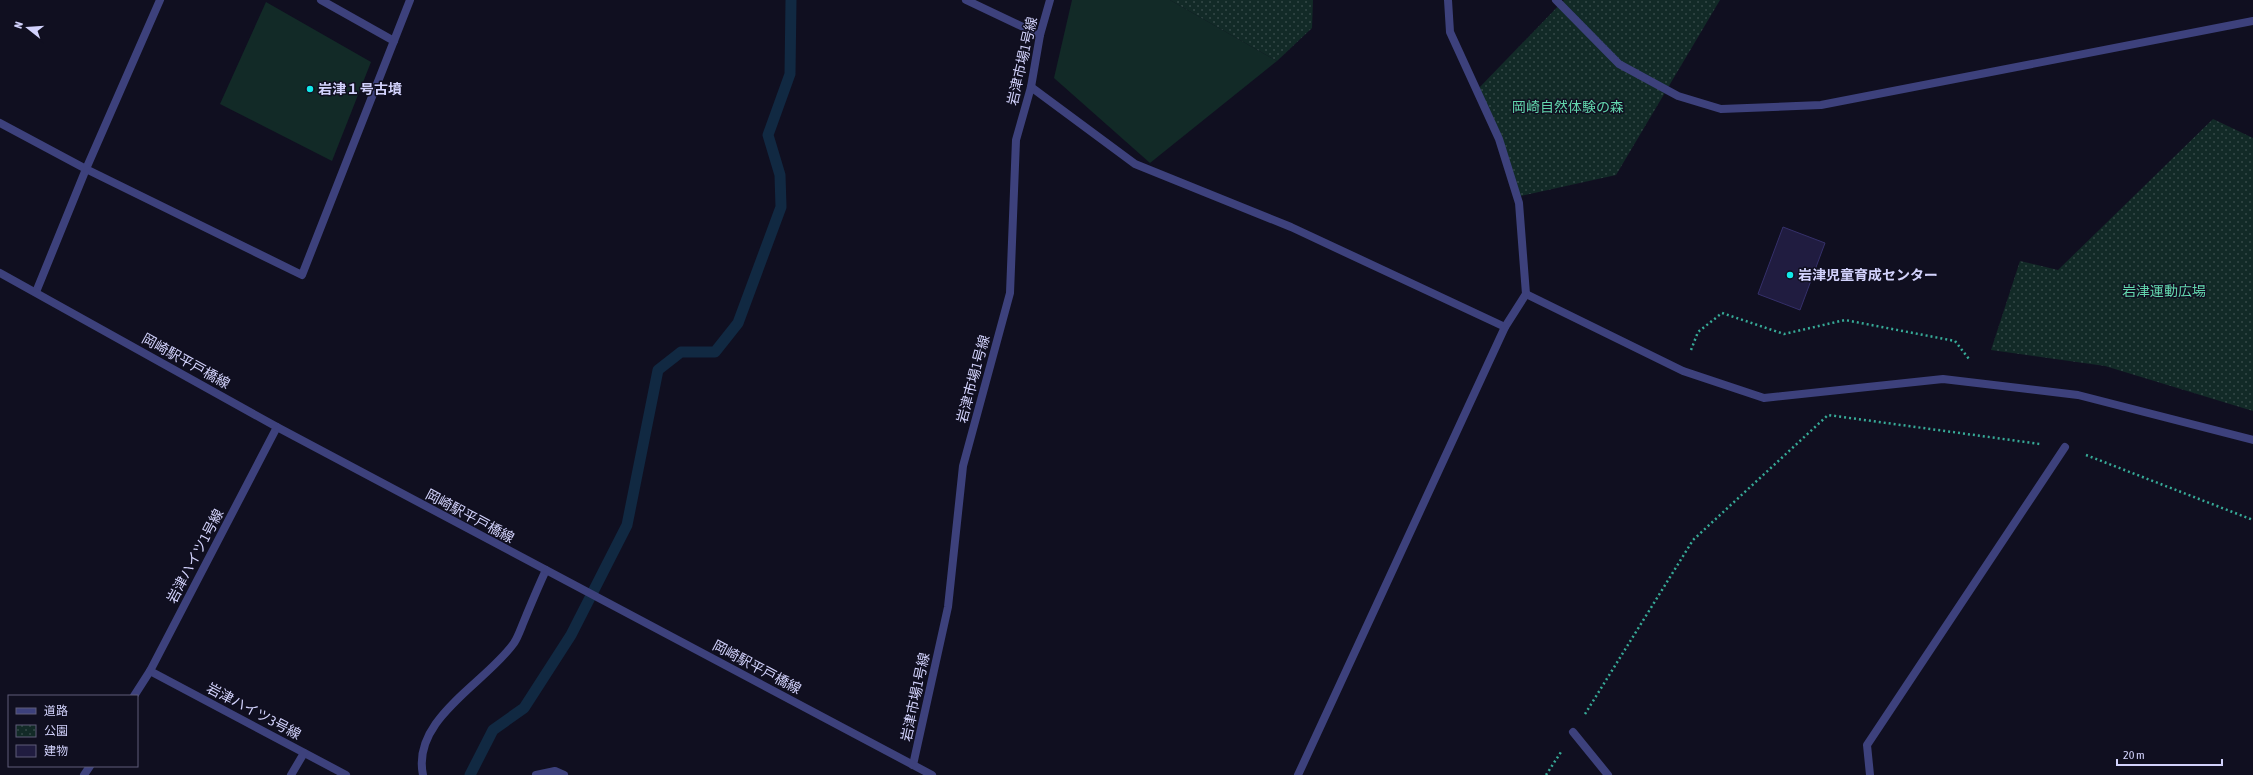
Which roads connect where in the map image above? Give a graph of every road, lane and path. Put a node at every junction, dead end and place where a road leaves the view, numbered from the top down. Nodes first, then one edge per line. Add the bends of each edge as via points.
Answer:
1 (160, 0) edge
2 (321, 0) edge
3 (410, 0) edge
4 (966, 0) edge
5 (1050, 0) edge
6 (1448, 0) edge
7 (1556, 0) edge
8 (2253, 21) edge
9 (1040, 35) junction
10 (394, 41) junction
11 (1031, 87) junction
12 (0, 123) edge
13 (86, 170) junction
14 (0, 273) edge
15 (36, 292) junction
16 (1526, 294) junction
17 (1505, 327) junction
18 (1683, 371) junction
19 (1990, 384) junction
20 (276, 427) junction
21 (2253, 440) edge
22 (2065, 447) junction
23 (2253, 520) edge
24 (546, 570) junction
25 (150, 671) junction
26 (135, 695) edge
27 (1573, 732) junction
28 (304, 753) junction
29 (913, 765) junction
30 (291, 775) edge
31 (346, 775) edge
32 (423, 775) edge
33 (536, 775) edge
34 (564, 775) edge
35 (932, 775) edge
36 (1298, 775) edge
37 (1546, 775) edge
38 (1608, 775) edge
39 (1870, 775) edge

1 - 13 street
2 - 10 street
3 - 10 street
4 - 9 street
5 - 9 street, 岩津市場1号線
6 - 16 street via 1450,32 1499,139 1519,203
7 - 8 street via 1619,64 1678,96 1721,110 1822,105
9 - 11 street, 岩津市場1号線
10 - 13 street via 302,275
11 - 17 street via 1135,164 1291,227
11 - 29 street, 岩津市場1号線 via 1016,140 1010,293 963,466 948,607
12 - 13 street
13 - 15 street
14 - 15 street, 岡崎駅平戸橋線
15 - 20 street, 岡崎駅平戸橋線
16 - 17 street
16 - 18 street
17 - 36 street
18 - 19 street via 1764,398 1943,379
18 - 19 path via 1698,332 1722,313 1784,334 1845,320 1955,341
19 - 21 street via 2078,395
20 - 24 street, 岡崎駅平戸橋線
20 - 25 street, 岩津ハイツ1号線
22 - 23 path
22 - 27 path via 1828,415 1693,540
22 - 39 street via 1867,745
24 - 29 street, 岡崎駅平戸橋線
24 - 32 street via 514,642 484,677 451,705 434,724 422,755
25 - 26 street, 岩津ハイツ1号線
25 - 28 street, 岩津ハイツ3号線
27 - 37 path
27 - 38 street
28 - 30 street
28 - 31 street, 岩津ハイツ3号線
29 - 35 street, 岡崎駅平戸橋線
33 - 34 street via 555,771

